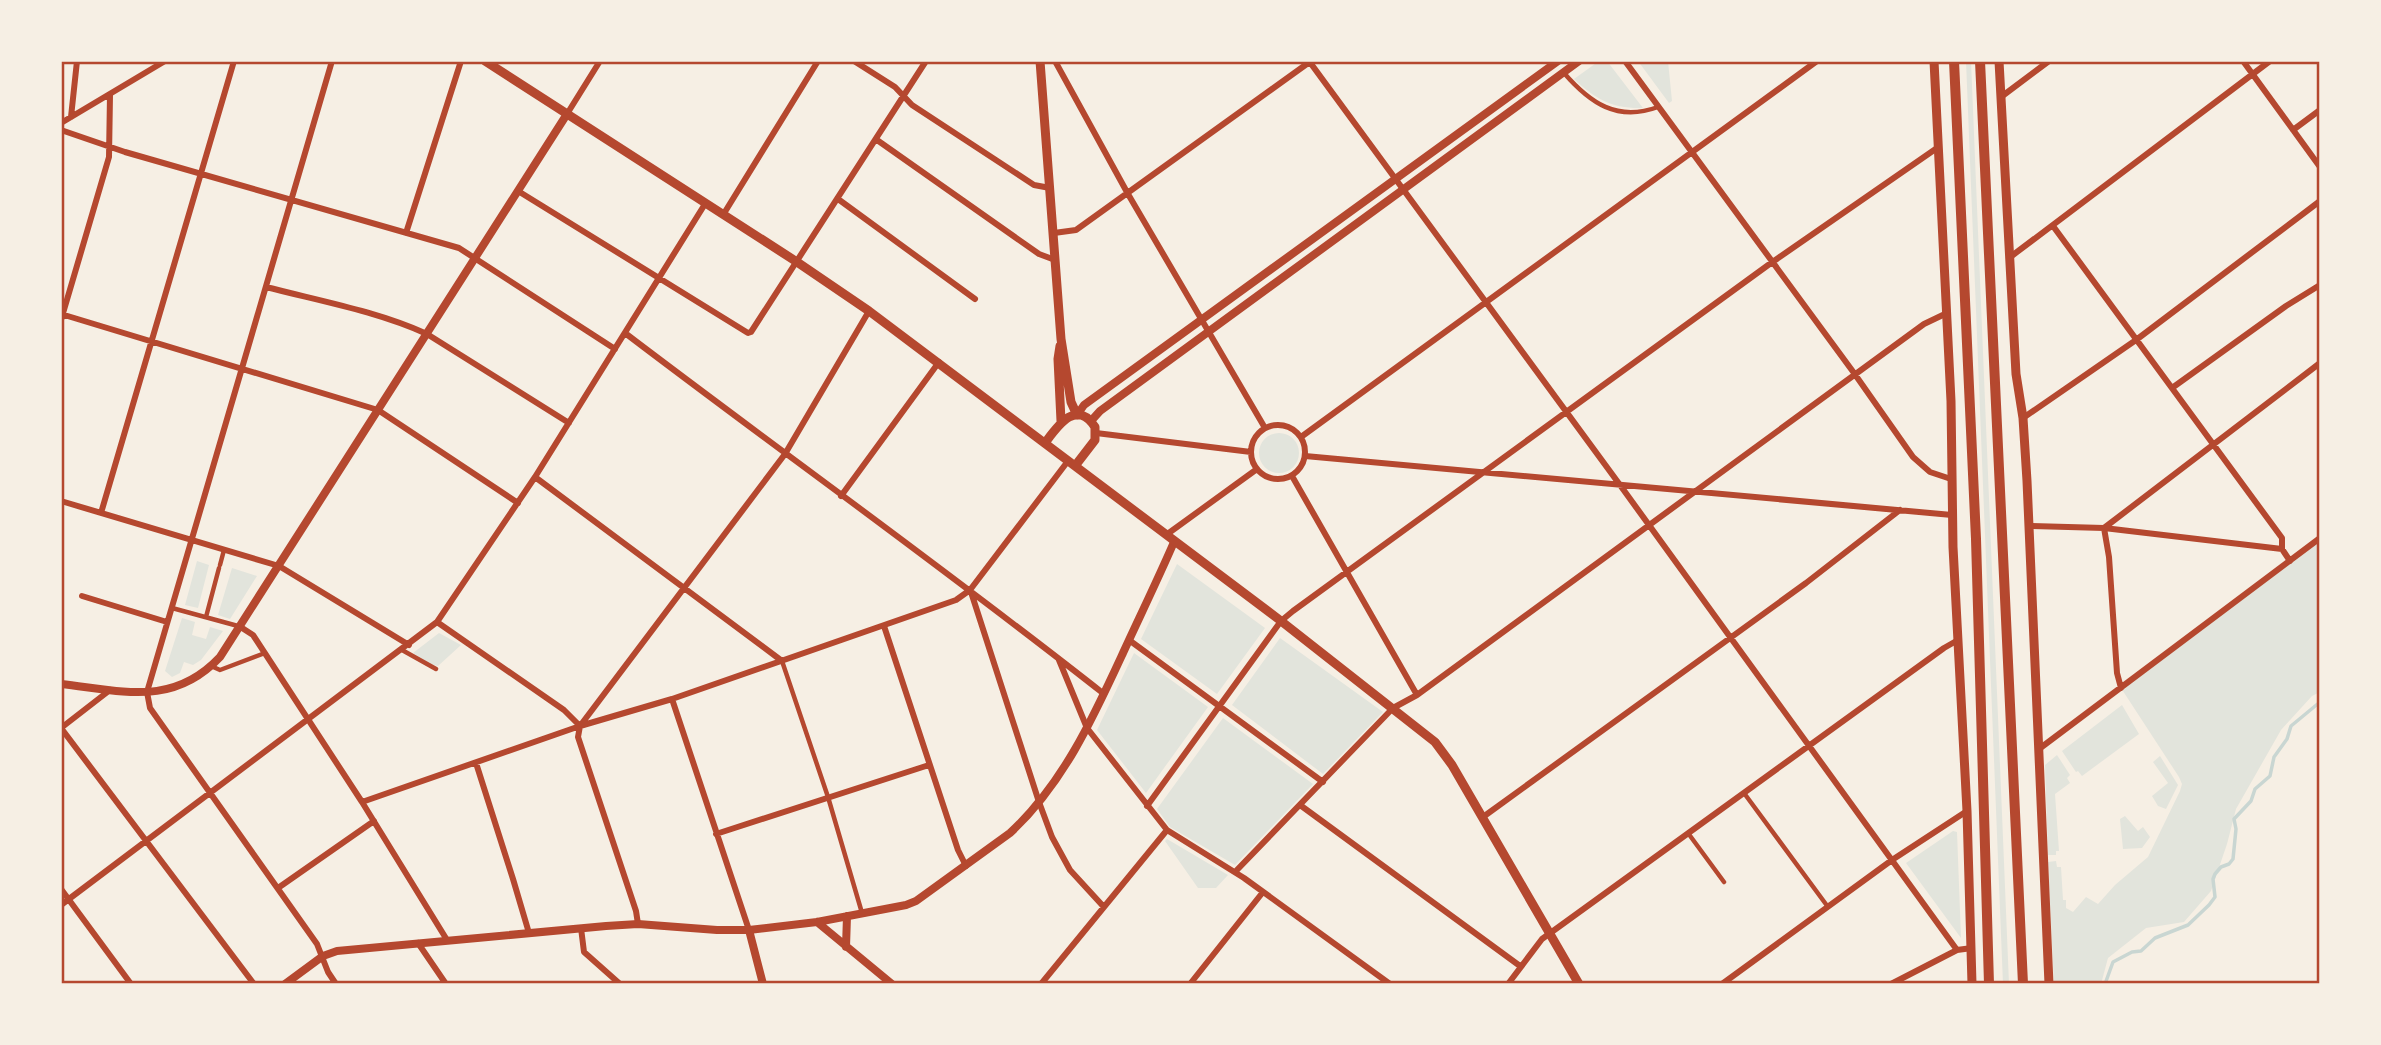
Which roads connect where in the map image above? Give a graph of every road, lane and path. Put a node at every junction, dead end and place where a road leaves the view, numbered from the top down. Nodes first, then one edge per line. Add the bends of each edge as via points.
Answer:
1 (77, 61) edge
2 (165, 61) edge
3 (234, 61) edge
4 (332, 61) edge
5 (461, 61) edge
6 (485, 61) edge
7 (600, 61) edge
8 (818, 61) edge
9 (854, 61) edge
10 (926, 61) edge
11 (1040, 61) edge
12 (1055, 61) edge
13 (1558, 61) edge
14 (1578, 61) edge
15 (1625, 61) edge
16 (1817, 61) edge
17 (1934, 61) edge
18 (1954, 61) edge
19 (1980, 61) edge
20 (1999, 61) edge
21 (2049, 61) edge
22 (2243, 61) edge
23 (2270, 61) edge
24 (1310, 62) edge
25 (1563, 72) junction
26 (2252, 74) junction
27 (110, 95) junction
28 (904, 96) junction
29 (2001, 97) junction
30 (1657, 107) junction
31 (2320, 110) edge
32 (567, 114) junction
33 (71, 117) junction
34 (61, 123) edge
35 (61, 130) edge
36 (2293, 130) junction
37 (877, 140) junction
38 (111, 146) junction
39 (1937, 148) junction
40 (1692, 153) junction
41 (2320, 167) edge
42 (201, 174) junction
43 (1396, 180) junction
44 (1050, 188) junction
45 (518, 191) junction
46 (1404, 191) junction
47 (1128, 194) junction
48 (838, 198) junction
49 (292, 200) junction
50 (2320, 201) edge
51 (705, 204) junction
52 (723, 215) junction
53 (2053, 226) junction
54 (406, 233) junction
55 (1054, 233) junction
56 (475, 258) junction
57 (2008, 259) junction
58 (1055, 260) junction
59 (797, 262) junction
60 (1771, 263) junction
61 (659, 278) junction
62 (2320, 285) edge
63 (266, 287) junction
64 (975, 299) dead end
65 (1486, 303) junction
66 (869, 311) junction
67 (1947, 313) junction
68 (62, 316) edge
69 (1202, 320) junction
70 (1210, 332) junction
71 (625, 333) junction
72 (427, 334) junction
73 (1061, 339) junction
74 (2136, 340) junction
75 (152, 342) junction
76 (615, 349) junction
77 (939, 362) junction
78 (2320, 363) edge
79 (242, 369) junction
80 (1854, 373) junction
81 (2172, 388) junction
82 (378, 410) junction
83 (1566, 412) junction
84 (1077, 415) junction
85 (2023, 418) junction
86 (1062, 421) junction
87 (1091, 421) junction
88 (569, 423) junction
89 (1265, 428) junction
90 (1096, 433) junction
91 (1301, 437) junction
92 (1045, 443) junction
93 (2213, 444) junction
94 (1251, 452) junction
95 (785, 454) junction
96 (1305, 456) junction
97 (1071, 464) junction
98 (1257, 469) junction
99 (1483, 472) junction
100 (1292, 476) junction
101 (535, 477) junction
102 (1951, 479) junction
103 (1620, 485) junction
104 (1695, 492) junction
105 (841, 496) junction
106 (61, 501) edge
107 (518, 503) junction
108 (1900, 510) junction
109 (101, 513) junction
110 (1952, 515) junction
111 (2029, 526) junction
112 (1649, 527) junction
113 (2104, 528) junction
114 (1166, 535) junction
115 (2320, 538) edge
116 (192, 540) junction
117 (1174, 542) junction
118 (2282, 549) junction
119 (224, 550) junction
120 (2290, 561) junction
121 (279, 566) junction
122 (1348, 572) junction
123 (682, 589) junction
124 (970, 590) junction
125 (82, 596) dead end
126 (172, 608) junction
127 (206, 617) junction
128 (1281, 621) junction
129 (167, 622) junction
130 (437, 622) junction
131 (239, 626) junction
132 (884, 626) junction
133 (1730, 638) junction
134 (1129, 640) junction
135 (1958, 640) junction
136 (409, 645) junction
137 (402, 650) junction
138 (265, 653) junction
139 (1058, 658) junction
140 (782, 661) junction
141 (211, 666) junction
142 (436, 669) dead end
143 (61, 684) edge
144 (2121, 688) junction
145 (111, 689) junction
146 (147, 692) junction
147 (1104, 694) junction
148 (1416, 695) junction
149 (672, 699) junction
150 (1219, 706) junction
151 (1393, 708) junction
152 (308, 720) junction
153 (580, 726) junction
154 (61, 728) edge
155 (1087, 728) junction
156 (1809, 746) junction
157 (2039, 748) junction
158 (476, 763) junction
159 (929, 765) junction
160 (1323, 782) junction
161 (210, 793) junction
162 (1744, 793) junction
163 (828, 797) junction
164 (362, 802) junction
165 (1039, 802) junction
166 (1147, 806) junction
167 (1300, 806) junction
168 (1966, 811) junction
169 (1483, 817) junction
170 (374, 821) junction
171 (1167, 830) junction
172 (1688, 833) junction
173 (716, 834) junction
174 (146, 841) junction
175 (1892, 860) junction
176 (966, 866) junction
177 (1235, 872) junction
178 (1724, 882) dead end
179 (278, 888) junction
180 (61, 890) edge
181 (1263, 892) junction
182 (69, 899) junction
183 (61, 905) edge
184 (1103, 906) junction
185 (1828, 907) junction
186 (862, 914) junction
187 (847, 916) junction
188 (817, 922) junction
189 (638, 924) junction
190 (581, 928) junction
191 (749, 930) junction
192 (529, 933) junction
193 (1550, 933) junction
194 (447, 940) junction
195 (418, 943) junction
196 (846, 947) junction
197 (1972, 948) junction
198 (1957, 950) junction
199 (323, 957) junction
200 (1520, 966) junction
201 (131, 984) edge
202 (254, 984) edge
203 (285, 984) edge
204 (337, 984) edge
205 (446, 984) edge
206 (621, 984) edge
207 (763, 984) edge
208 (892, 984) edge
209 (1041, 984) edge
210 (1190, 984) edge
211 (1390, 984) edge
212 (1508, 984) edge
213 (1579, 984) edge
214 (1721, 984) edge
215 (1891, 984) edge
216 (1972, 984) edge
217 (1989, 984) edge
218 (2023, 984) edge
219 (2049, 984) edge

1 - 33 street
2 - 27 street
3 - 42 street
4 - 49 street
5 - 54 street
6 - 32 main road
7 - 32 street
8 - 52 street
9 - 28 street
10 - 28 street
11 - 44 main road
12 - 47 street
13 - 43 street
14 - 25 street
15 - 30 street
16 - 40 street
17 - 39 main road
18 - 217 highway via 1976,539
19 - 218 highway
20 - 29 main road
21 - 29 street
22 - 26 street
23 - 26 street
24 - 43 street
24 - 47 street
25 - 30 street via 1586,95 1610,109 1638,113
25 - 46 street
26 - 36 street
26 - 53 street
27 - 33 street
27 - 38 street
28 - 37 street
28 - 44 street via 1034,186
29 - 57 main road
30 - 40 street
31 - 36 street
32 - 45 street
32 - 51 main road
33 - 34 street
35 - 38 street
36 - 41 street
37 - 48 street
37 - 58 street via 1038,254
38 - 42 street
38 - 68 street
39 - 60 street
39 - 67 main road
40 - 60 street
40 - 65 street
42 - 49 street
42 - 75 street
43 - 46 street
43 - 69 street
44 - 55 main road
45 - 56 street
45 - 61 street
46 - 65 street
46 - 70 street
47 - 55 street via 1076,230
47 - 69 street
48 - 59 street
48 - 64 street
49 - 54 street
49 - 63 street
50 - 74 street
51 - 52 main road
51 - 61 street
52 - 59 main road
53 - 57 street
53 - 74 street
54 - 56 street via 459,248
55 - 58 main road
56 - 72 street
56 - 76 street
57 - 85 main road via 2015,373
58 - 73 main road
59 - 61 street via 747,333
59 - 66 main road
60 - 80 street
60 - 83 street
61 - 71 street
62 - 81 street
63 - 72 street via 389,319
63 - 79 street
65 - 83 street
65 - 91 street
66 - 77 main road
66 - 95 street
67 - 80 street
67 - 102 main road
68 - 75 street
69 - 70 street
69 - 84 street via 1084,405
70 - 87 street
70 - 89 street
71 - 76 street
71 - 95 street
72 - 82 street
72 - 88 street
73 - 84 main road
73 - 86 main road
74 - 81 street
74 - 85 street
75 - 79 street
75 - 109 street
76 - 88 street
77 - 92 main road
77 - 105 street
78 - 93 street
79 - 82 street
79 - 116 street
80 - 102 street via 1920,465
80 - 104 street
81 - 93 street
82 - 107 street
82 - 121 street
83 - 99 street
83 - 103 street
84 - 86 main road
84 - 87 main road
85 - 111 main road
86 - 92 main road
87 - 90 main road
88 - 101 street
89 - 91 street via 1285,425
89 - 94 street
90 - 94 street
90 - 97 main road via 1095,440
91 - 96 street
92 - 97 main road
93 - 113 street
93 - 118 street via 2283,538
94 - 98 street
95 - 105 street
95 - 123 street
96 - 99 street
96 - 100 street
97 - 114 main road
97 - 124 street
98 - 100 street via 1273,479
98 - 114 street
99 - 103 street
99 - 122 street
100 - 122 street
101 - 107 street
101 - 123 street
102 - 110 main road
103 - 104 street
103 - 112 street
104 - 108 street
104 - 112 street
105 - 124 street
106 - 109 street
107 - 130 street
108 - 110 street
108 - 133 street
109 - 116 street
110 - 135 main road
111 - 113 street
111 - 157 main road
112 - 133 street
112 - 148 street
113 - 118 street
113 - 144 street
114 - 117 main road
115 - 120 street
116 - 119 street
116 - 126 street
117 - 128 main road
117 - 134 street
118 - 120 street
119 - 121 street
119 - 127 street
120 - 144 street
121 - 131 street
121 - 136 street
122 - 128 street
122 - 148 street
123 - 140 street
123 - 153 street
124 - 132 street via 956,600
124 - 139 street
124 - 165 street
125 - 129 street
126 - 127 street
126 - 129 street
127 - 131 street
128 - 150 street
128 - 151 main road
129 - 146 street
130 - 136 street
130 - 153 street via 564,710
131 - 138 street via 253,635
131 - 141 street
132 - 140 street
132 - 159 street
133 - 156 street
133 - 169 street
134 - 147 street
134 - 150 street
135 - 156 street
135 - 168 main road
136 - 137 street
137 - 142 street
137 - 152 street
138 - 141 street via 220,670
138 - 152 street
139 - 147 street
139 - 155 street
140 - 149 street
140 - 163 street
141 - 146 street via 189,683
143 - 145 street
144 - 157 street
145 - 146 street
145 - 154 street
146 - 161 street via 150,708
147 - 155 street
148 - 151 street
149 - 153 street
149 - 173 street
150 - 160 street
150 - 166 street
151 - 160 street
151 - 169 main road via 1442,750
152 - 161 street
152 - 164 street
153 - 158 street
153 - 189 street via 578,737
154 - 174 street
155 - 165 street
155 - 166 street
156 - 162 street
156 - 175 street
157 - 219 main road
158 - 164 street
158 - 192 street
159 - 163 street
159 - 176 street
160 - 167 street
161 - 174 street
161 - 179 street
162 - 172 street
162 - 185 street
163 - 173 street
163 - 186 street
164 - 170 street
165 - 176 street via 1010,833
165 - 184 street via 1070,870
166 - 171 street
167 - 177 street
167 - 200 street
168 - 175 street
168 - 197 main road
169 - 193 main road
170 - 179 street
170 - 194 street
171 - 177 street
171 - 184 street
172 - 178 street
172 - 193 street
173 - 191 street
174 - 182 street
174 - 202 street
175 - 185 street
175 - 198 street
176 - 186 street via 916,901
177 - 181 street
179 - 199 street
180 - 182 street
181 - 210 street
181 - 211 street
182 - 183 street
182 - 201 street
184 - 209 street
185 - 214 street
186 - 187 street
187 - 188 street
187 - 196 street
188 - 191 street
188 - 196 street
189 - 190 street
189 - 191 street
190 - 192 street
190 - 206 street via 584,952
191 - 207 street
192 - 194 street
193 - 200 street
193 - 213 main road
194 - 195 street
195 - 199 street via 337,951
195 - 205 street
196 - 208 street
197 - 198 street
197 - 216 main road
198 - 215 street
199 - 203 street
199 - 204 street
200 - 212 street

